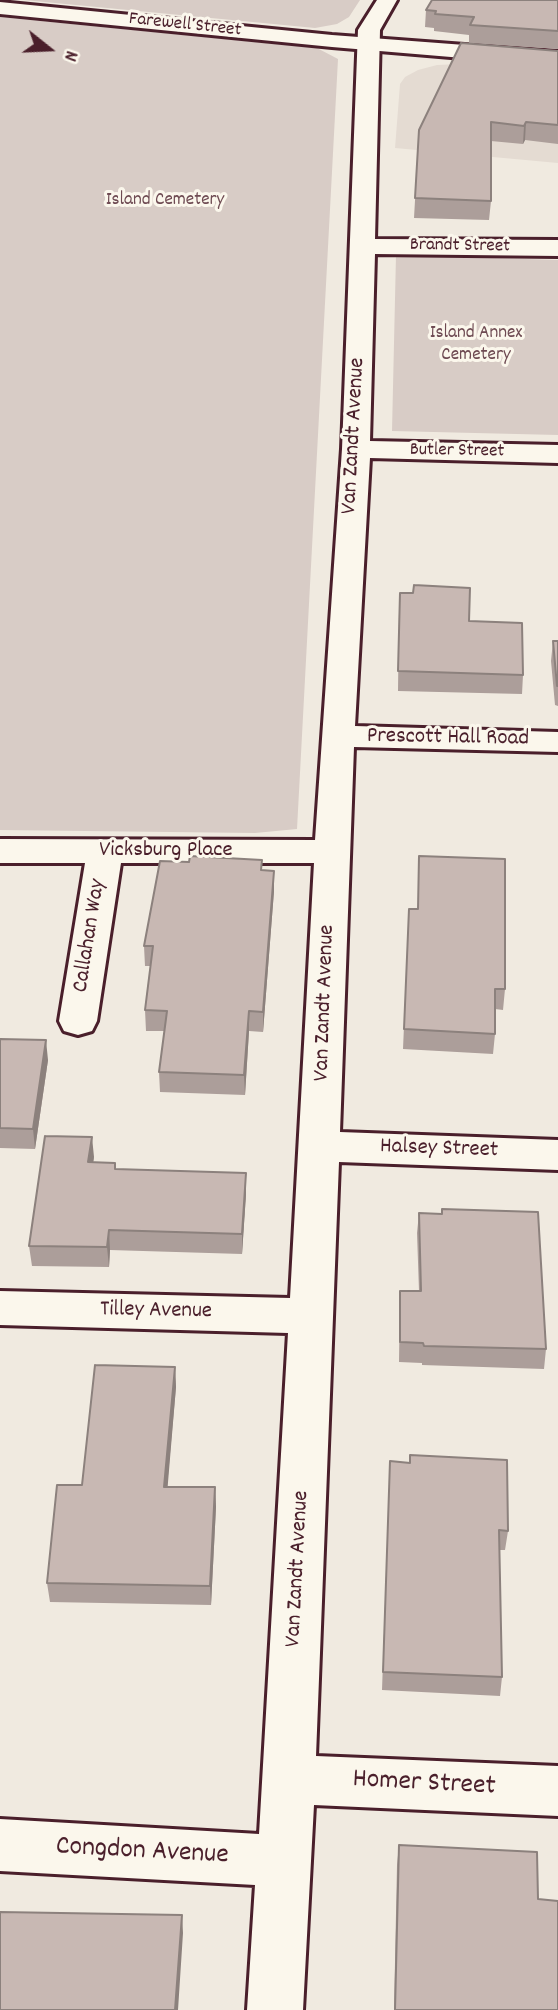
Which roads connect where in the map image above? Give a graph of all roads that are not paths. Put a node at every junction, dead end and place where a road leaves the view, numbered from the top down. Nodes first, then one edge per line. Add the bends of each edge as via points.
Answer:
1 (387, 0) edge
2 (0, 8) edge
3 (370, 44) junction
4 (558, 59) edge
5 (362, 246) junction
6 (558, 248) edge
7 (356, 449) junction
8 (558, 454) edge
9 (338, 736) junction
10 (558, 742) edge
11 (0, 851) edge
12 (105, 852) junction
13 (332, 852) junction
14 (78, 1021) dead end
15 (320, 1146) junction
16 (558, 1155) edge
17 (0, 1308) edge
18 (312, 1316) junction
19 (289, 1779) junction
20 (558, 1791) edge
21 (0, 1845) edge
22 (283, 1861) junction
23 (275, 2010) edge

1 - 3 street, Van Zandt Avenue via 369,30
2 - 3 street, Farewell Street
3 - 4 street, Farewell Street
3 - 5 street, Van Zandt Avenue
5 - 6 street, Brandt Street
5 - 7 street, Van Zandt Avenue
7 - 8 street, Butler Street
7 - 9 street, Van Zandt Avenue
9 - 10 street, Prescott Hall Road
9 - 13 street, Van Zandt Avenue
11 - 12 street, Vicksburg Place
12 - 13 street, Vicksburg Place
12 - 14 street, Callahan Way
13 - 15 street, Van Zandt Avenue
15 - 16 street, Halsey Street
15 - 18 street, Van Zandt Avenue
17 - 18 street, Tilley Avenue
18 - 19 street, Van Zandt Avenue
19 - 20 street, Homer Street
19 - 22 street, Van Zandt Avenue
21 - 22 street, Congdon Avenue
22 - 23 street, Van Zandt Avenue

